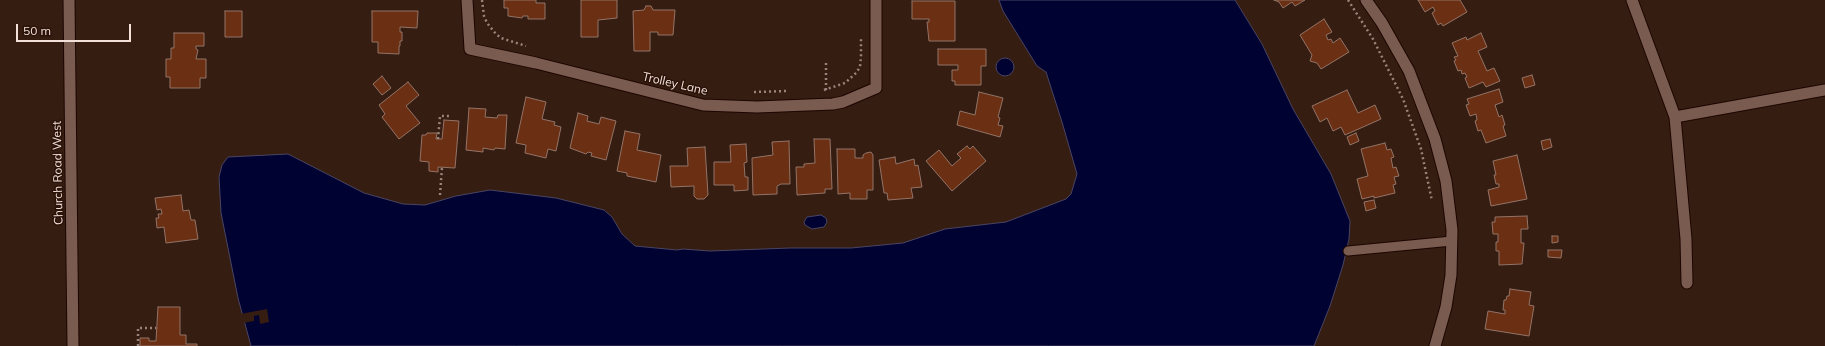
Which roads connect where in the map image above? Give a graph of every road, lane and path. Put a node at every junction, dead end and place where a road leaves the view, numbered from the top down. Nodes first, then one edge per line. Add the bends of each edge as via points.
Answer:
1 (69, 0) edge
2 (467, 0) edge
3 (482, 0) edge
4 (876, 0) edge
5 (1348, 0) edge
6 (1366, 0) edge
7 (1632, 0) edge
8 (861, 35) dead end
9 (532, 48) dead end
10 (826, 63) dead end
11 (819, 90) dead end
12 (826, 90) junction
13 (1825, 90) edge
14 (792, 91) dead end
15 (749, 93) dead end
16 (826, 105) junction
17 (451, 116) dead end
18 (1675, 117) junction
19 (438, 139) dead end
20 (442, 167) dead end
21 (440, 195) dead end
22 (1432, 201) dead end
23 (1452, 241) junction
24 (1348, 251) dead end
25 (1686, 283) dead end
26 (156, 328) dead end
27 (73, 346) edge
28 (138, 346) edge
29 (1435, 346) edge

1 - 27 street, Church Road West
2 - 16 street, Trolley Lane via 470,49 703,105 758,108
3 - 9 path via 484,16 496,34
4 - 16 street, Trolley Lane via 876,88 843,102
5 - 22 path via 1373,39 1403,99 1421,149
6 - 23 street via 1409,71 1426,113 1446,181
7 - 18 street
8 - 12 path via 860,67 845,83
10 - 12 path
11 - 12 path
12 - 16 path
13 - 18 street
14 - 15 path
17 - 19 path via 440,116
18 - 25 street via 1686,239
20 - 21 path
23 - 24 lane
23 - 29 street via 1450,285
26 - 28 path via 138,328

